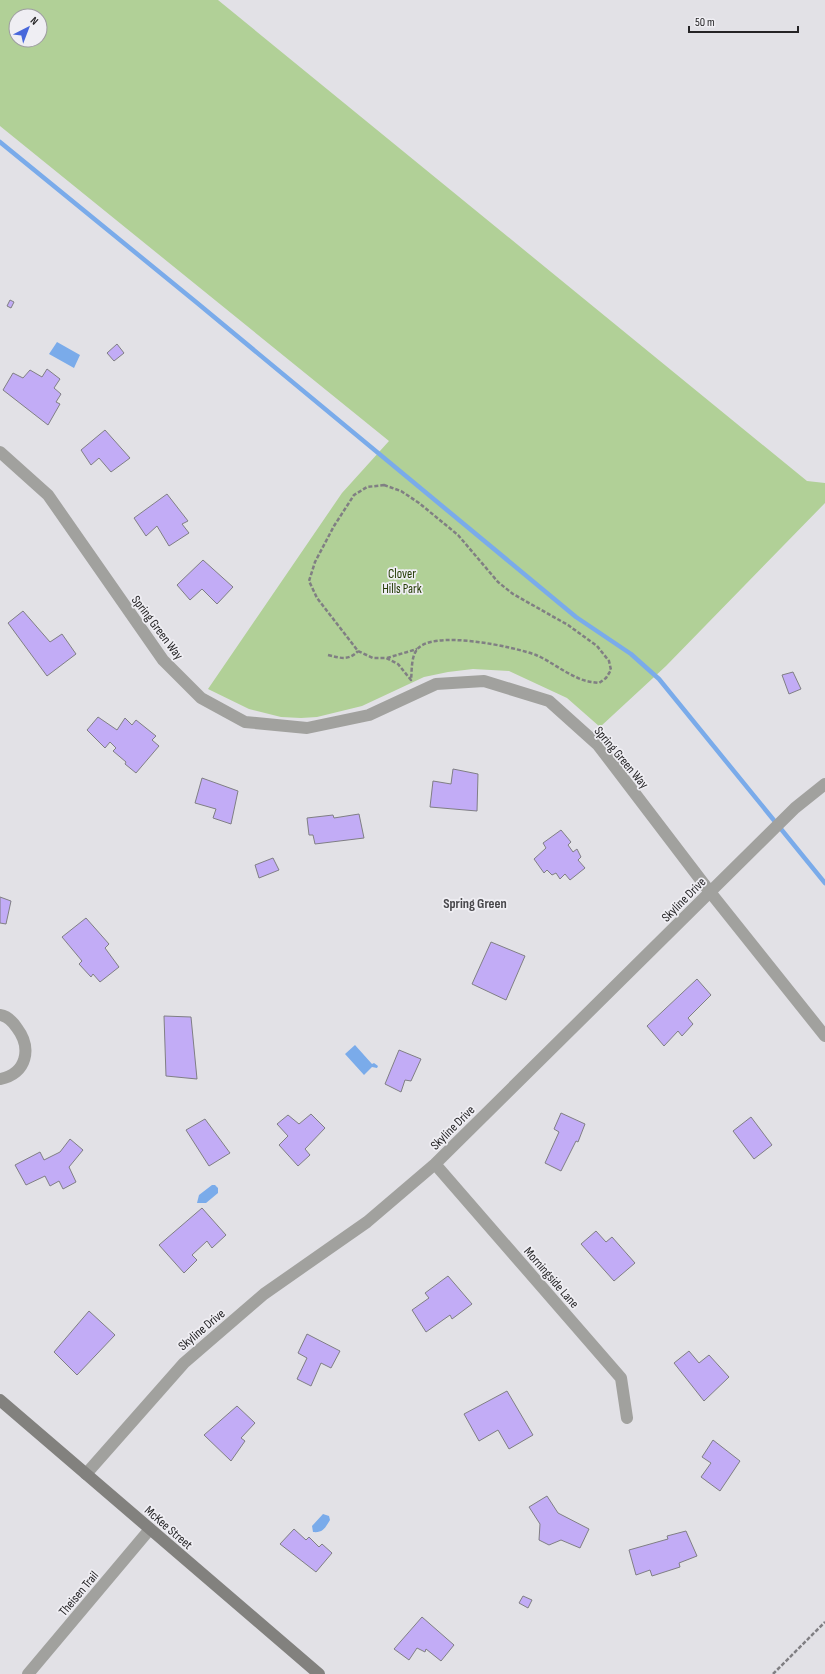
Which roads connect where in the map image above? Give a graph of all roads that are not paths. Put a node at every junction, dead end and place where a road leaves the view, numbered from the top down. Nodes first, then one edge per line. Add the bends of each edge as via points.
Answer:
1 (0, 452) edge
2 (825, 784) edge
3 (710, 892) junction
4 (0, 1015) edge
5 (825, 1036) edge
6 (0, 1079) edge
7 (435, 1164) junction
8 (0, 1400) edge
9 (627, 1418) dead end
10 (86, 1474) junction
11 (150, 1529) junction
12 (28, 1674) edge
13 (319, 1674) edge

1 - 3 street, Spring Green Way via 48,495 163,660 201,698 244,722 307,728 369,715 436,684 484,681 549,702 598,745
2 - 3 street, Skyline Drive via 795,808
3 - 5 street, Spring Green Way
3 - 7 street, Skyline Drive
4 - 6 street via 18,1028 26,1049 19,1069 12,1075
7 - 9 street, Morningside Lane via 621,1378
7 - 10 street, Skyline Drive via 367,1222 264,1294 184,1363
8 - 10 street, McKee Street
10 - 11 street, McKee Street
11 - 12 street, Theisen Trail
11 - 13 street, McKee Street

